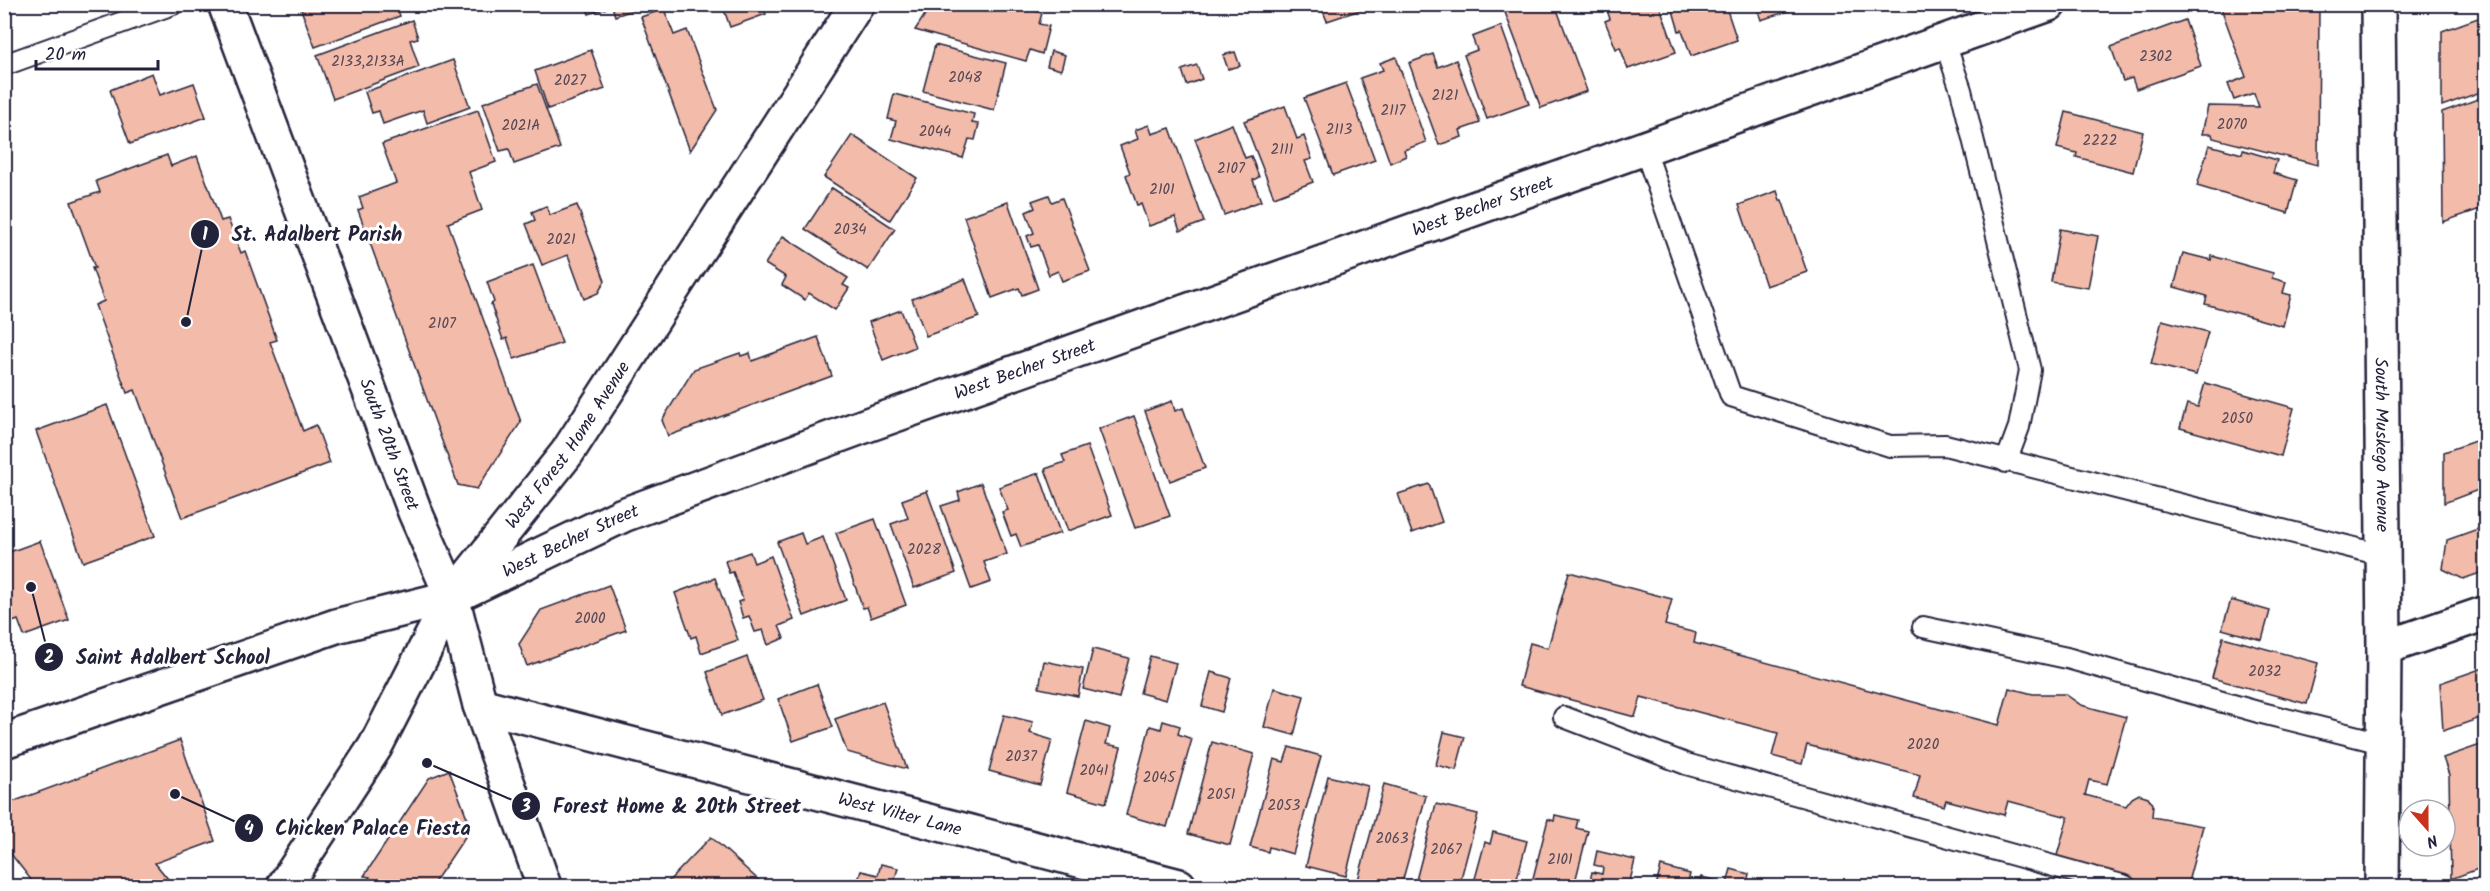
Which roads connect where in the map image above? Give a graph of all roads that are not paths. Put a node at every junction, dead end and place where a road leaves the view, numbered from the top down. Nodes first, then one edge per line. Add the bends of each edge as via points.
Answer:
1 (173, 4) edge
2 (225, 4) edge
3 (857, 4) edge
4 (2049, 4) edge
5 (2378, 4) edge
6 (1945, 43) junction
7 (4, 65) edge
8 (1644, 147) junction
9 (2006, 462) junction
10 (2382, 555) junction
11 (452, 597) junction
12 (2486, 613) edge
13 (1923, 627) dead end
14 (2384, 648) junction
15 (480, 705) junction
16 (1564, 717) dead end
17 (4, 741) edge
18 (2382, 743) junction
19 (284, 886) edge
20 (544, 886) edge
21 (1179, 886) edge
22 (2125, 886) edge
23 (2382, 886) edge

1 - 7 lane
2 - 11 street, South 20th Street via 415,512
3 - 11 street, West Forest Home Avenue via 567,453
4 - 6 street, West Becher Street
5 - 10 street, South Muskego Avenue
6 - 8 street, West Becher Street
6 - 9 lane via 1961,90 2030,370 2019,427
8 - 9 lane via 1731,396 1890,446 1945,445
8 - 11 street, West Becher Street via 623,515
9 - 10 lane
10 - 14 street, South Muskego Avenue
11 - 15 street, South 20th Street
11 - 17 street, West Becher Street via 336,626
11 - 19 street, West Forest Home Avenue via 375,747
12 - 14 street
13 - 18 lane via 2067,658
14 - 18 street, South Muskego Avenue
15 - 20 street, South 20th Street
15 - 21 street, West Vilter Lane
16 - 22 lane via 1686,764
18 - 23 street, South Muskego Avenue

